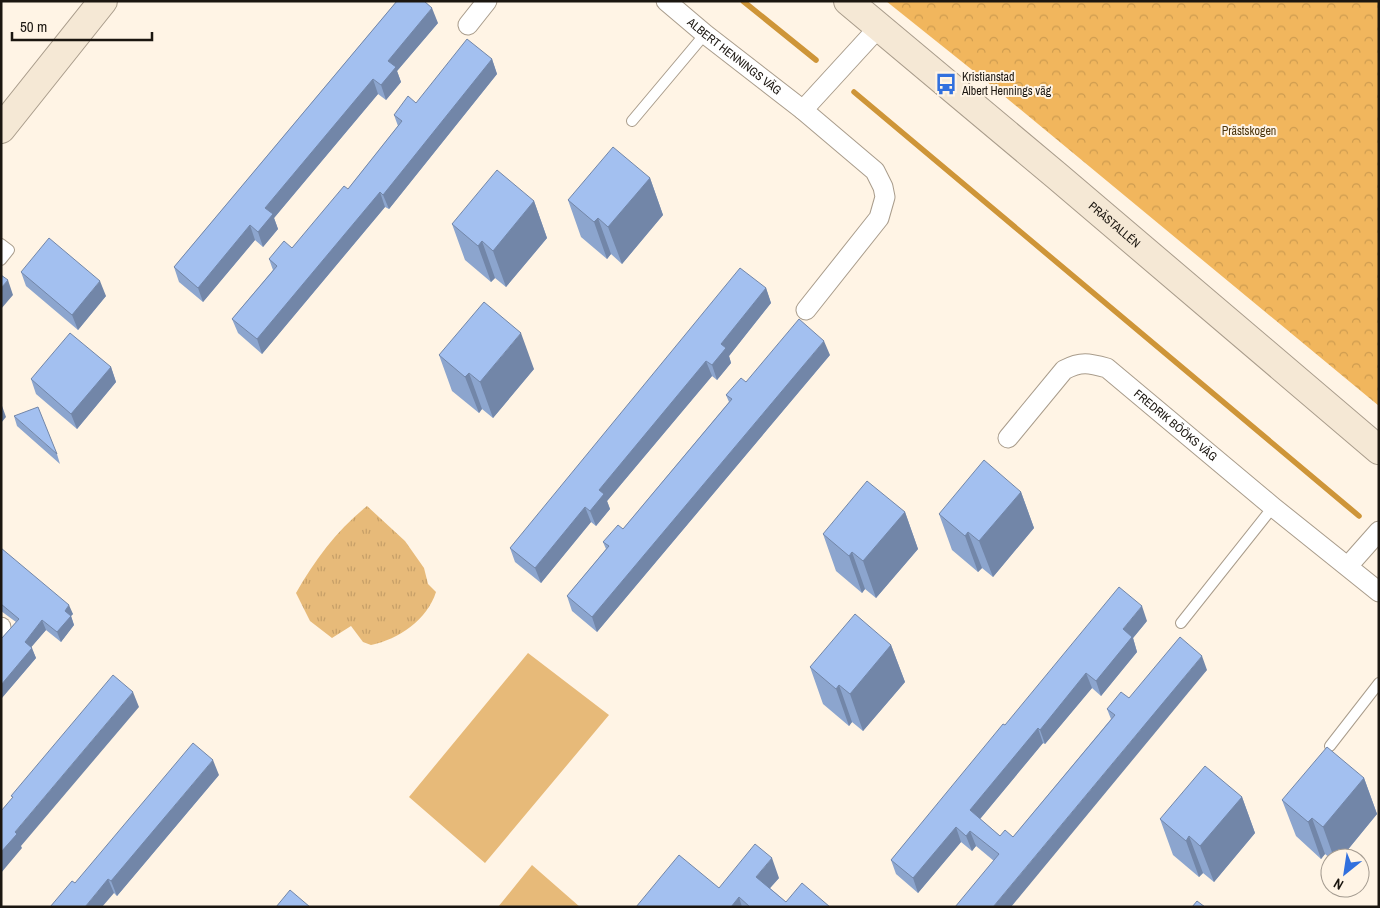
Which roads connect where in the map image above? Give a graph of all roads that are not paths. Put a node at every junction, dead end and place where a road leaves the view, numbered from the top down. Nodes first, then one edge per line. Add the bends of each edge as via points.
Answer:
1 (103, 1) edge
2 (487, 1) edge
3 (666, 1) edge
4 (848, 1) edge
5 (468, 25) dead end
6 (879, 27) junction
7 (705, 34) junction
8 (803, 110) junction
9 (632, 121) dead end
10 (1, 129) edge
11 (1, 244) edge
12 (1, 260) edge
13 (806, 310) dead end
14 (1008, 438) dead end
15 (1379, 450) edge
16 (1273, 507) junction
17 (1379, 531) edge
18 (1348, 566) junction
19 (1379, 592) edge
20 (1181, 623) dead end
21 (1379, 684) edge
22 (1330, 746) dead end

1 - 10 street
2 - 5 street
3 - 7 street, ALBERT HENNINGS VÄG
4 - 6 street, PRÄSTALLÉN
6 - 8 street
6 - 15 street, PRÄSTALLÉN
7 - 8 street, ALBERT HENNINGS VÄG
7 - 9 lane
8 - 13 street, ALBERT HENNINGS VÄG via 876,172 885,197 879,218
11 - 12 lane via 9,250
14 - 16 street, FREDRIK BÖÖKS VÄG via 1064,370 1076,364 1094,364 1107,368
16 - 18 street, FREDRIK BÖÖKS VÄG
16 - 20 lane
17 - 18 street
18 - 19 street, FREDRIK BÖÖKS VÄG
21 - 22 lane

